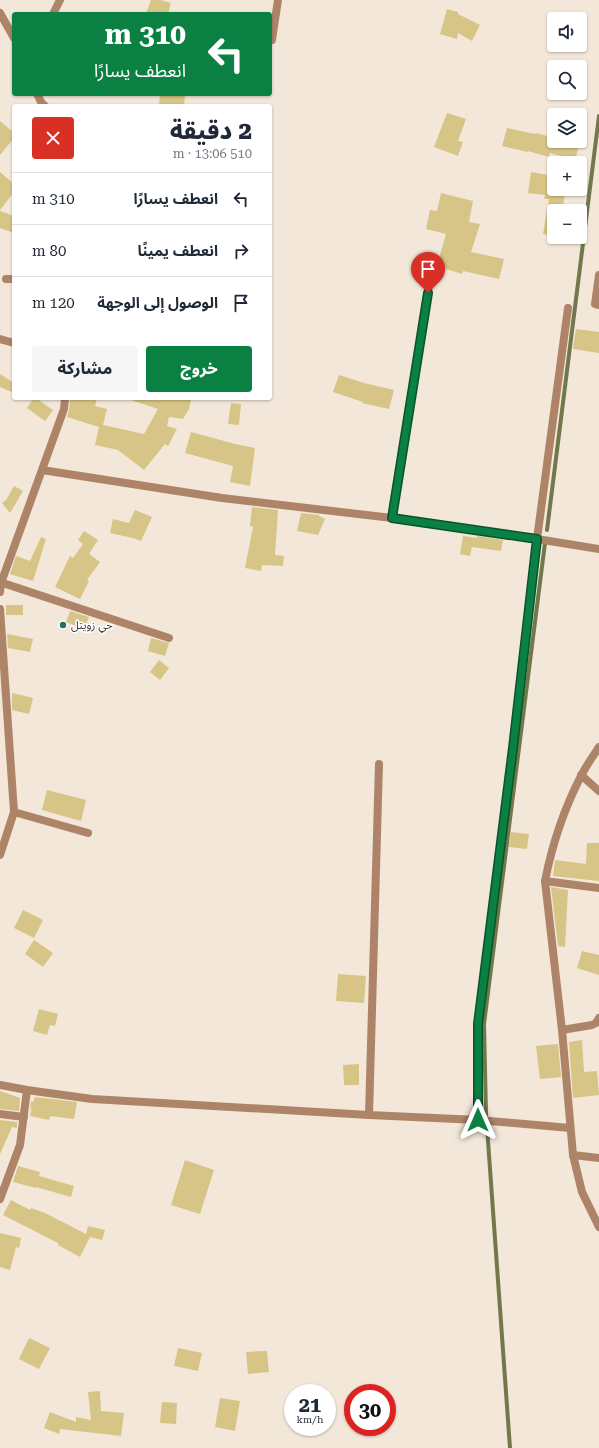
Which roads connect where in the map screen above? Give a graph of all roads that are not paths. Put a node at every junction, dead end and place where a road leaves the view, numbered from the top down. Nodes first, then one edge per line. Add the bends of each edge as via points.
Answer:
1 (60, 0) edge
2 (278, 0) edge
3 (54, 12) edge
4 (0, 13) edge
5 (12, 34) edge
6 (272, 40) dead end
7 (599, 275) edge
8 (430, 278) dead end
9 (599, 305) edge
10 (568, 308) dead end
11 (0, 339) edge
12 (12, 342) edge
13 (65, 400) edge
14 (42, 470) junction
15 (392, 518) junction
16 (537, 539) junction
17 (599, 549) edge
18 (0, 582) edge
19 (0, 592) edge
20 (0, 609) edge
21 (169, 638) dead end
22 (599, 747) edge
23 (379, 764) dead end
24 (581, 775) junction
25 (599, 791) edge
26 (14, 812) junction
27 (88, 833) dead end
28 (0, 855) edge
29 (545, 882) junction
30 (599, 888) edge
31 (599, 1018) edge
32 (562, 1030) junction
33 (0, 1084) edge
34 (27, 1090) junction
35 (0, 1114) edge
36 (369, 1115) junction
37 (24, 1116) junction
38 (478, 1120) junction
39 (570, 1128) junction
40 (573, 1155) junction
41 (599, 1158) edge
42 (0, 1199) edge
43 (599, 1228) edge

1 - 3 street
2 - 6 street
4 - 5 street
7 - 9 street via 595,304
8 - 15 street
10 - 16 street
11 - 12 street
13 - 14 street via 64,409
14 - 15 street via 222,498
14 - 18 street
15 - 16 street
16 - 17 street
16 - 38 street via 478,1024
18 - 19 street
18 - 21 street
20 - 26 street
22 - 24 street
23 - 36 street
24 - 25 street
24 - 29 street via 557,830
26 - 27 street
26 - 28 street
29 - 30 street
29 - 32 street
31 - 32 street via 592,1025
32 - 39 street
33 - 34 street
34 - 36 street via 92,1099
34 - 37 street
35 - 37 street
36 - 38 street
37 - 42 street via 20,1145
38 - 39 street
39 - 40 street
40 - 41 street
40 - 43 street via 582,1192

